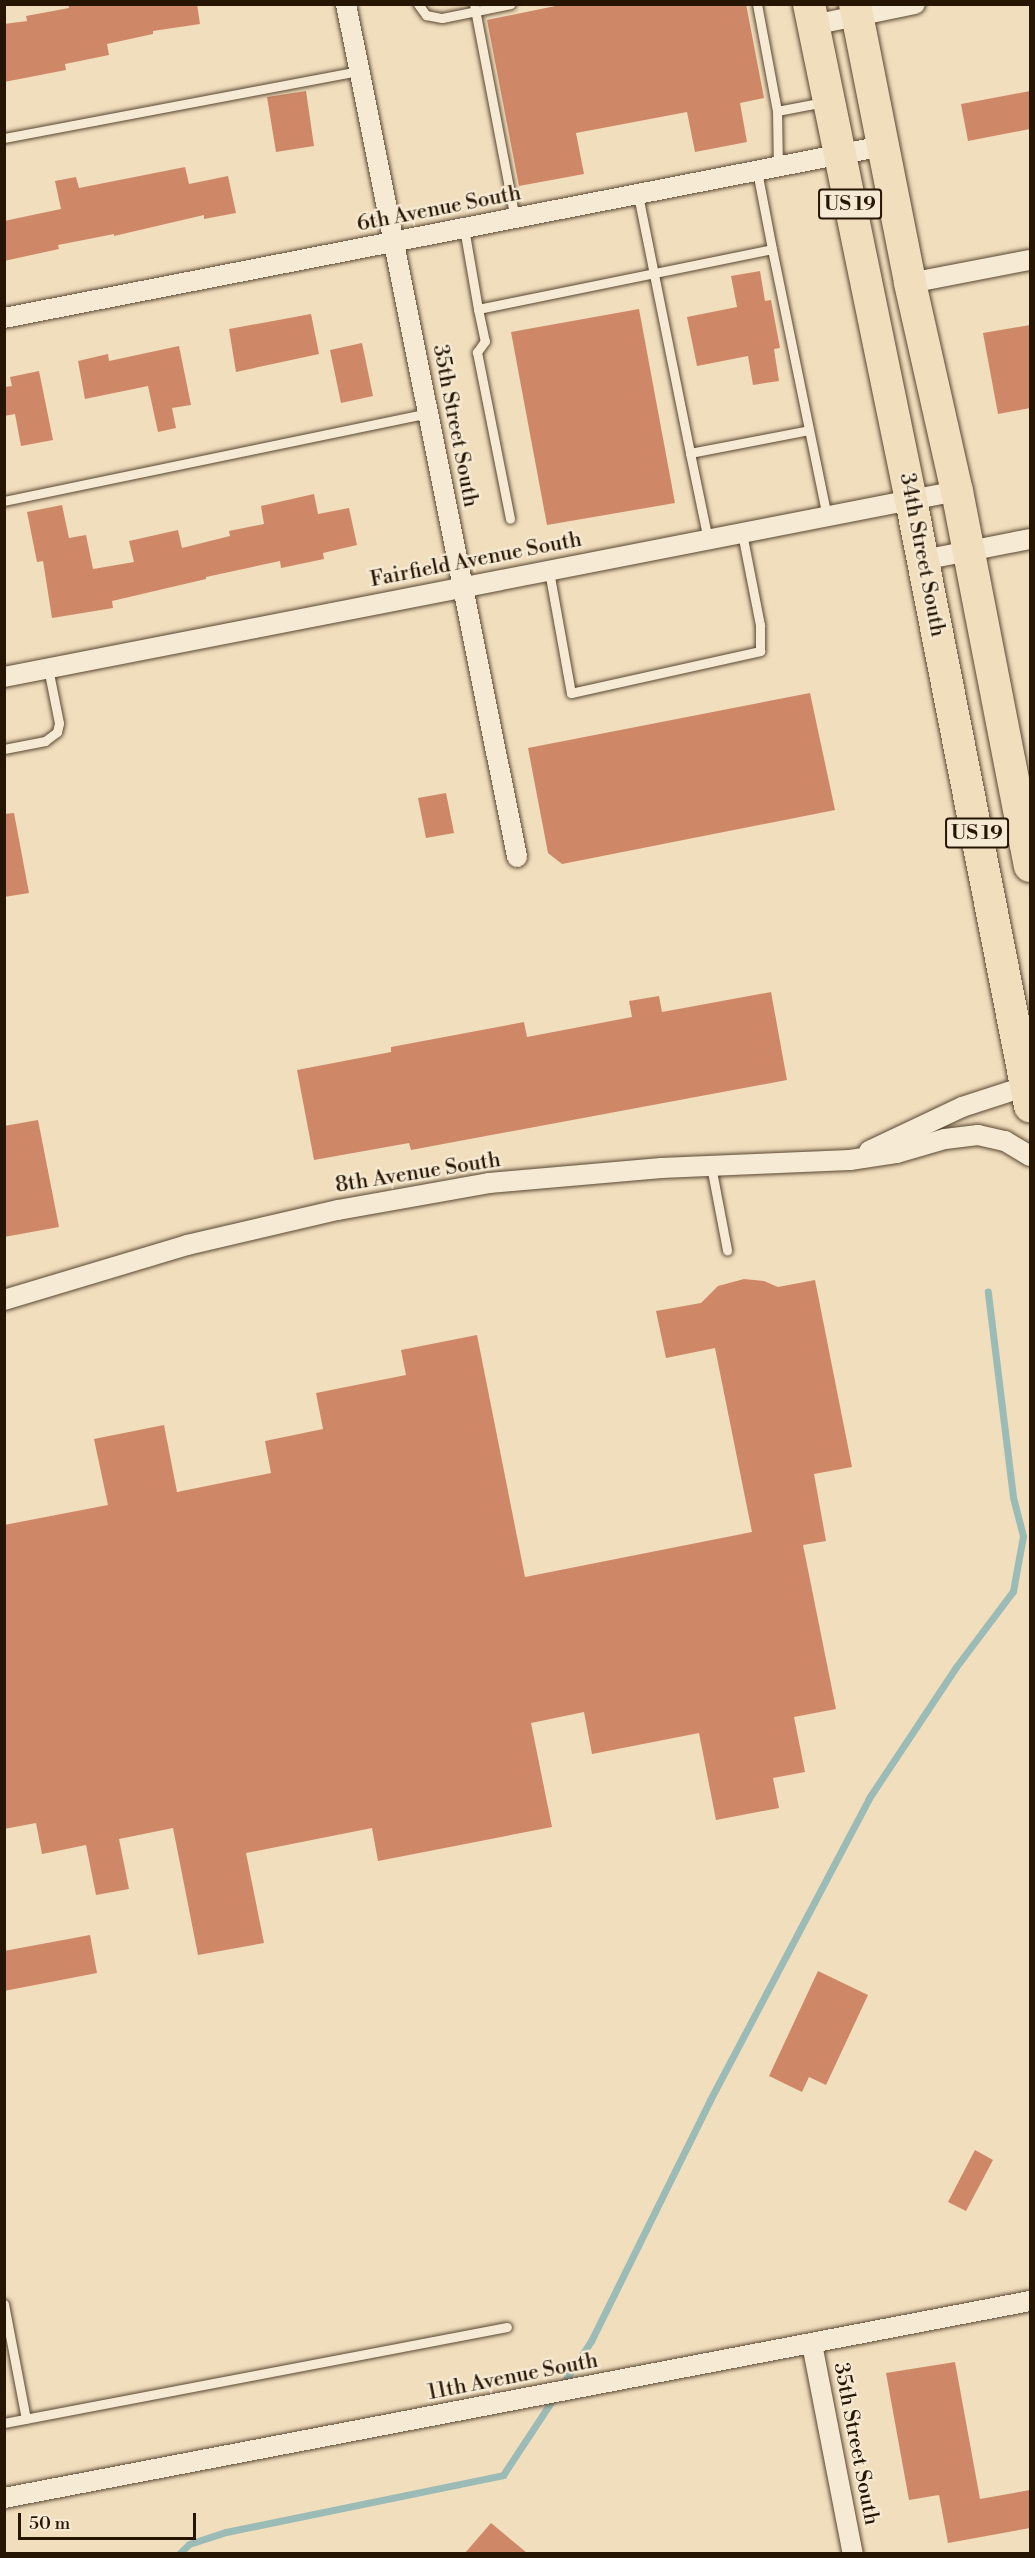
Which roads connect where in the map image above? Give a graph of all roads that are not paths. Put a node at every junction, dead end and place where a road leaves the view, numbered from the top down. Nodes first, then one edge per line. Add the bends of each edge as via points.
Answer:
1 (346, 4) edge
2 (418, 4) edge
3 (511, 4) edge
4 (757, 4) edge
5 (915, 4) edge
6 (474, 8) edge
7 (856, 10) edge
8 (811, 15) edge
9 (359, 71) junction
10 (829, 101) junction
11 (777, 111) junction
12 (4, 138) edge
13 (883, 146) junction
14 (840, 155) junction
15 (778, 167) junction
16 (757, 171) junction
17 (638, 195) junction
18 (515, 218) junction
19 (465, 228) junction
20 (394, 243) junction
21 (772, 249) junction
22 (1030, 260) edge
23 (654, 274) junction
24 (910, 283) junction
25 (478, 309) junction
26 (4, 318) edge
27 (428, 413) junction
28 (809, 430) junction
29 (690, 453) junction
30 (957, 491) junction
31 (911, 500) junction
32 (4, 501) edge
33 (827, 516) junction
34 (510, 519) dead end
35 (742, 532) junction
36 (1030, 539) edge
37 (708, 540) junction
38 (968, 552) junction
39 (923, 561) junction
40 (549, 571) junction
41 (463, 587) junction
42 (48, 668) junction
43 (4, 677) edge
44 (4, 749) edge
45 (517, 857) dead end
46 (1030, 866) edge
47 (1029, 1095) edge
48 (1030, 1156) edge
49 (850, 1160) junction
50 (711, 1166) junction
51 (727, 1250) dead end
52 (4, 1300) edge
53 (1030, 2301) edge
54 (4, 2304) edge
55 (507, 2327) dead end
56 (812, 2344) junction
57 (26, 2419) junction
58 (4, 2423) edge
59 (4, 2498) edge
60 (853, 2553) edge

1 - 9 street, 35th Street South
2 - 6 lane via 426,15 442,18
3 - 6 lane
4 - 11 lane
5 - 7 street
6 - 18 lane
7 - 8 street
7 - 13 highway, US 19
8 - 10 highway, 34th Street South / US 19
9 - 12 lane
9 - 20 street, 35th Street South
10 - 11 lane
10 - 14 highway, 34th Street South / US 19
11 - 15 lane
13 - 14 street, 6th Avenue South
13 - 24 highway, US 19
14 - 15 street, 6th Avenue South
14 - 31 highway, 34th Street South / US 19
15 - 16 street, 6th Avenue South
16 - 17 street, 6th Avenue South
16 - 21 lane
17 - 18 street, 6th Avenue South
17 - 23 lane
18 - 19 street, 6th Avenue South
19 - 20 street, 6th Avenue South
19 - 25 lane
20 - 26 street, 6th Avenue South
20 - 27 street, 35th Street South
21 - 23 lane
21 - 28 lane
22 - 24 street
23 - 25 lane
23 - 29 lane
24 - 30 highway, US 19
25 - 34 lane via 485,341 477,352
27 - 32 lane
27 - 41 street, 35th Street South
28 - 29 lane
28 - 33 lane
29 - 37 lane
30 - 31 street, Fairfield Avenue South
30 - 38 highway, US 19
31 - 33 street, Fairfield Avenue South
31 - 39 highway, 34th Street South / US 19
33 - 35 street, Fairfield Avenue South
35 - 37 street, Fairfield Avenue South
35 - 40 lane via 760,625 760,651 570,693
36 - 38 street
37 - 40 street, Fairfield Avenue South
38 - 39 street
38 - 46 highway, US 19
39 - 47 highway, 34th Street South / US 19
40 - 41 street, Fairfield Avenue South
41 - 42 street, Fairfield Avenue South
41 - 45 street, 35th Street South
42 - 43 street, Fairfield Avenue South
42 - 44 lane via 59,723 57,732 45,741
47 - 49 street, 8th Avenue South via 962,1107
48 - 49 street, 8th Avenue South via 1005,1141 978,1136 945,1139 897,1153
49 - 50 street, 8th Avenue South
50 - 51 lane
50 - 52 street, 8th Avenue South via 489,1183 338,1210 187,1245
53 - 56 street, 11th Avenue South
54 - 57 lane
55 - 57 lane
56 - 59 street, 11th Avenue South
56 - 60 street, 35th Street South
57 - 58 lane

